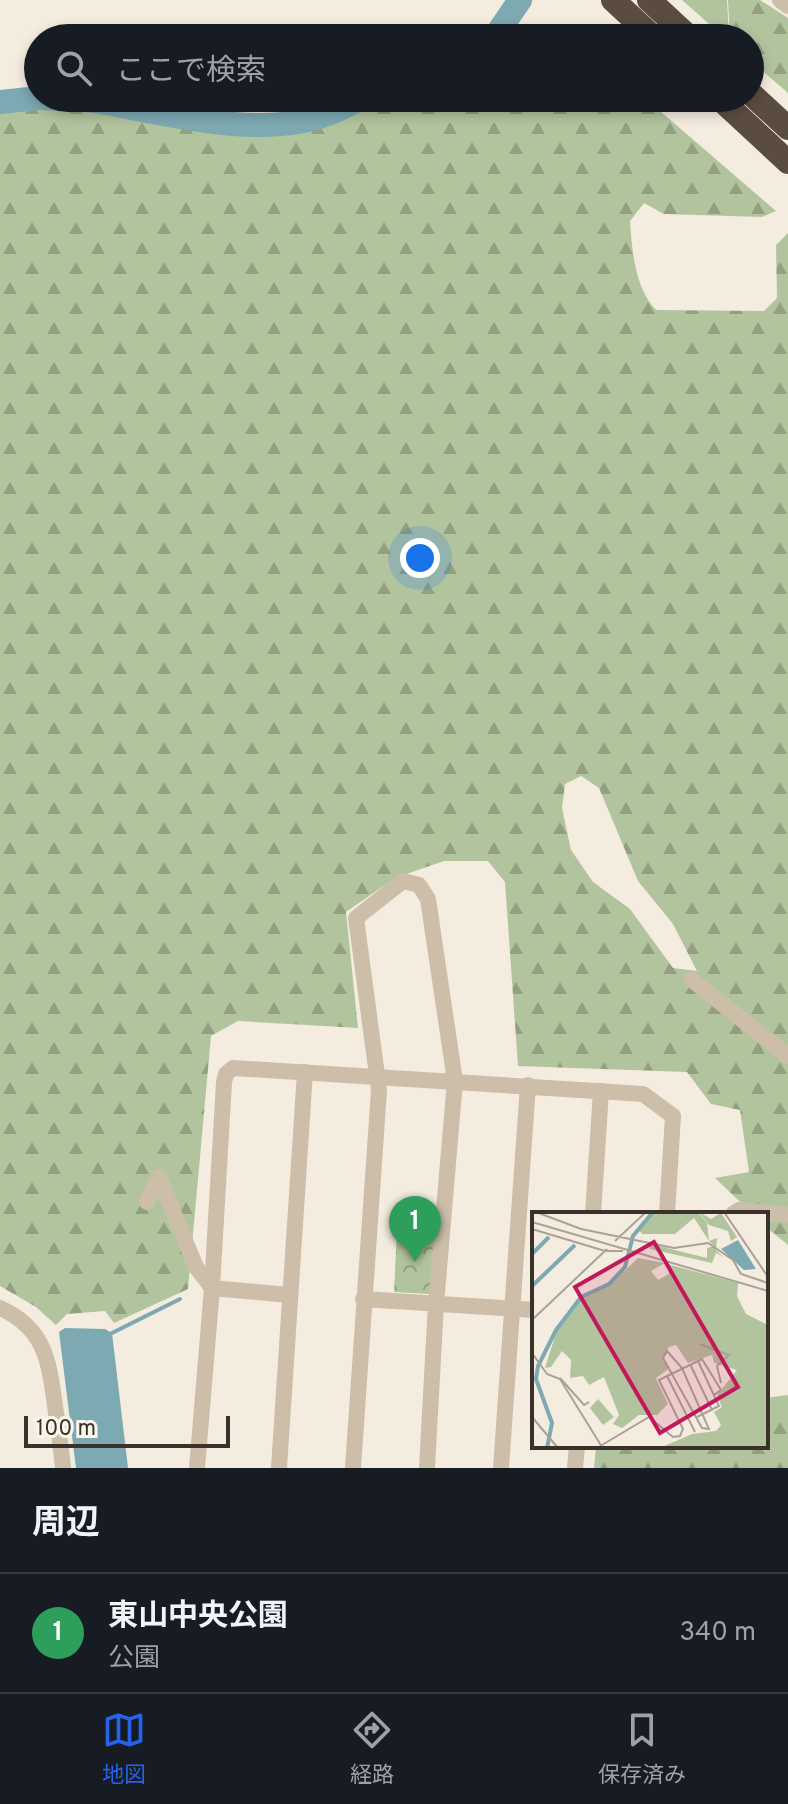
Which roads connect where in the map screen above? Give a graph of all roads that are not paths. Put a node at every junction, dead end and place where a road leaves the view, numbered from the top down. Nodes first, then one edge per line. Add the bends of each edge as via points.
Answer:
1 (613, 0) edge
2 (649, 0) edge
3 (780, 0) edge
4 (788, 6) edge
5 (639, 24) edge
6 (675, 24) edge
7 (764, 106) edge
8 (734, 112) edge
9 (788, 128) edge
10 (788, 162) edge
11 (692, 980) dead end
12 (788, 1056) edge
13 (305, 1072) junction
14 (376, 1077) junction
15 (455, 1081) junction
16 (528, 1085) junction
17 (601, 1091) junction
18 (147, 1202) dead end
19 (593, 1212) edge
20 (667, 1212) edge
21 (736, 1212) edge
22 (759, 1212) edge
23 (768, 1213) edge
24 (788, 1215) edge
25 (212, 1288) junction
26 (289, 1295) junction
27 (363, 1299) junction
28 (436, 1304) junction
29 (0, 1308) edge
30 (513, 1309) junction
31 (532, 1310) edge
32 (577, 1448) edge
33 (63, 1468) edge
34 (197, 1468) edge
35 (279, 1468) edge
36 (353, 1468) edge
37 (427, 1468) edge
38 (501, 1468) edge
39 (575, 1468) edge

1 - 5 highway
2 - 6 highway
3 - 4 street
7 - 9 highway
8 - 10 highway
11 - 12 street
13 - 14 street
13 - 25 street via 240,1067 226,1074
13 - 26 street
14 - 15 street
14 - 15 street via 356,918 403,881 419,885 428,899
14 - 27 street
15 - 16 street
15 - 28 street
16 - 17 street
16 - 30 street
17 - 19 street
17 - 20 street via 643,1094 673,1116
18 - 25 street via 159,1177 196,1267
21 - 22 street
23 - 24 street
25 - 26 street
25 - 34 street
26 - 35 street
27 - 28 street
27 - 36 street
28 - 30 street
28 - 37 street
29 - 33 street via 31,1329 49,1363
30 - 31 street
30 - 38 street
32 - 39 street

